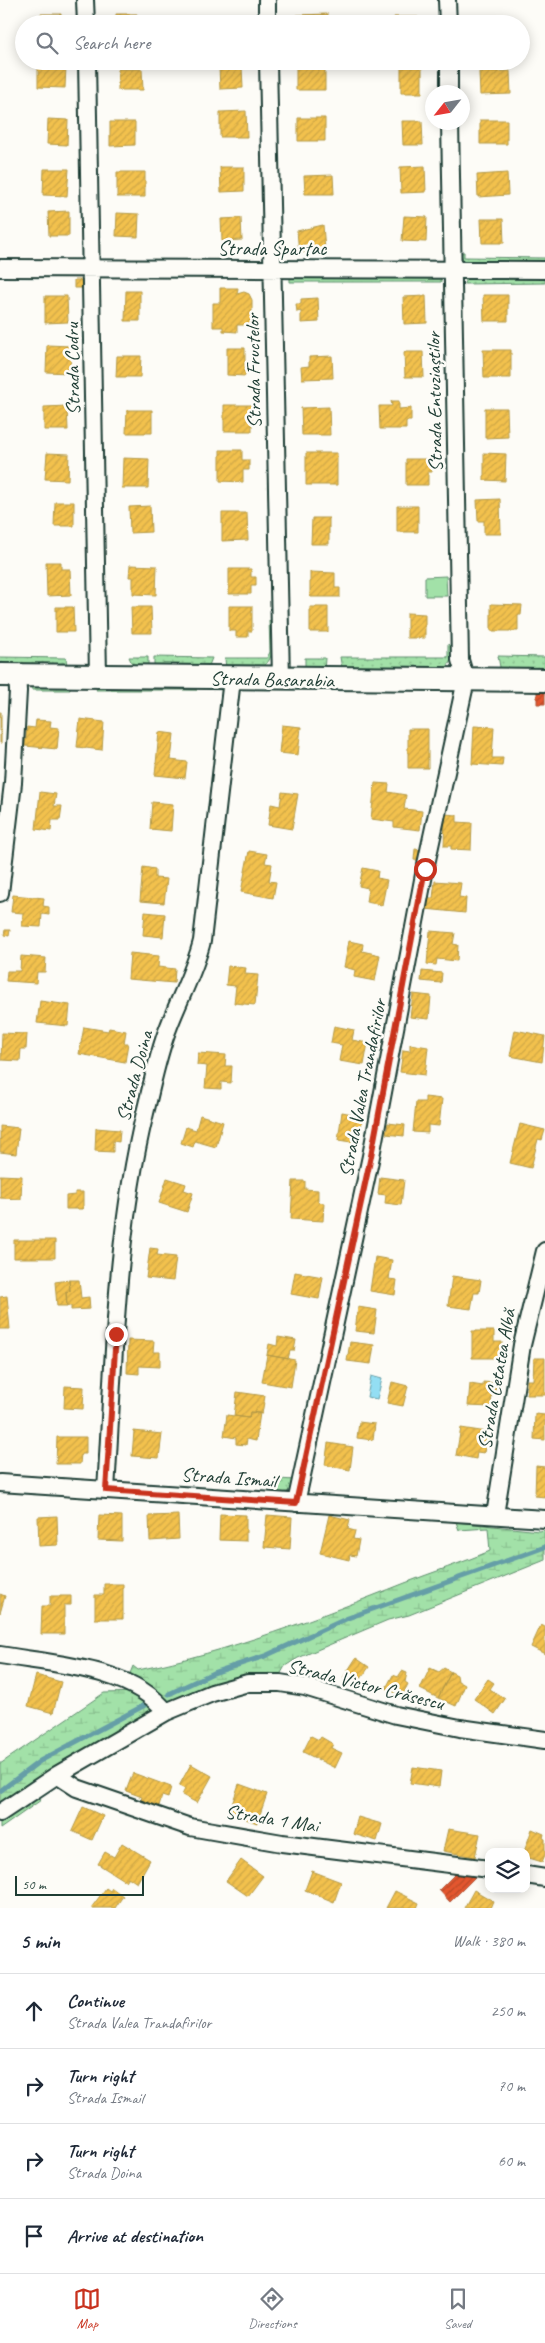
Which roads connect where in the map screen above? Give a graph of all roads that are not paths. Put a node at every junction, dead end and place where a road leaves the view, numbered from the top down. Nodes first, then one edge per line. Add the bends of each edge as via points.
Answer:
1 (85, 0) edge
2 (267, 0) edge
3 (447, 0) edge
4 (86, 15) edge
5 (267, 15) edge
6 (448, 15) edge
7 (87, 70) edge
8 (268, 70) edge
9 (449, 70) edge
10 (449, 85) edge
11 (450, 130) edge
12 (0, 268) edge
13 (453, 269) junction
14 (92, 270) junction
15 (272, 270) junction
16 (545, 270) edge
17 (9, 675) edge
18 (98, 676) junction
19 (232, 679) junction
20 (281, 679) junction
21 (466, 680) junction
22 (545, 680) edge
23 (0, 893) edge
24 (545, 1250) edge
25 (0, 1483) edge
26 (106, 1490) junction
27 (296, 1503) junction
28 (495, 1516) junction
29 (545, 1519) edge
30 (0, 1655) edge
31 (166, 1712) junction
32 (545, 1740) edge
33 (57, 1775) junction
34 (0, 1814) edge
35 (485, 1868) edge
36 (530, 1876) edge
37 (545, 1878) edge

1 - 4 street
2 - 5 street
3 - 6 street
7 - 14 street, Strada Codru
8 - 15 street, Strada Fructelor
9 - 10 street
11 - 13 street, Strada Entuziaștilor
12 - 14 street, Strada Spartac
13 - 15 street, Strada Spartac
13 - 16 street, Strada Spartac
13 - 21 street, Strada Entuziaștilor via 460,660
14 - 15 street, Strada Spartac
14 - 18 street, Strada Codru
15 - 20 street, Strada Fructelor
17 - 18 street, Strada Basarabia
17 - 23 street via 18,691 13,783
18 - 19 street, Strada Basarabia
19 - 20 street, Strada Basarabia
19 - 26 street, Strada Doina via 202,941 168,1028 144,1114 129,1193
20 - 21 street, Strada Basarabia
21 - 22 street, Strada Basarabia
21 - 27 street, Strada Valea Trandafirilor via 425,869 371,1156
24 - 28 street, Strada Cetatea Albă via 522,1345
25 - 26 street, Strada Ismail
26 - 27 street, Strada Ismail
27 - 28 street, Strada Ismail
28 - 29 street, Strada Ismail
30 - 31 street via 105,1674 152,1696
31 - 32 street, Strada Victor Crăsescu via 212,1693 248,1683 280,1683 305,1687 396,1715
31 - 33 street, Strada Victor Crăsescu
33 - 34 street, Strada Victor Crăsescu
33 - 35 street, Strada 1 Mai via 77,1788 190,1827 282,1843
36 - 37 street

